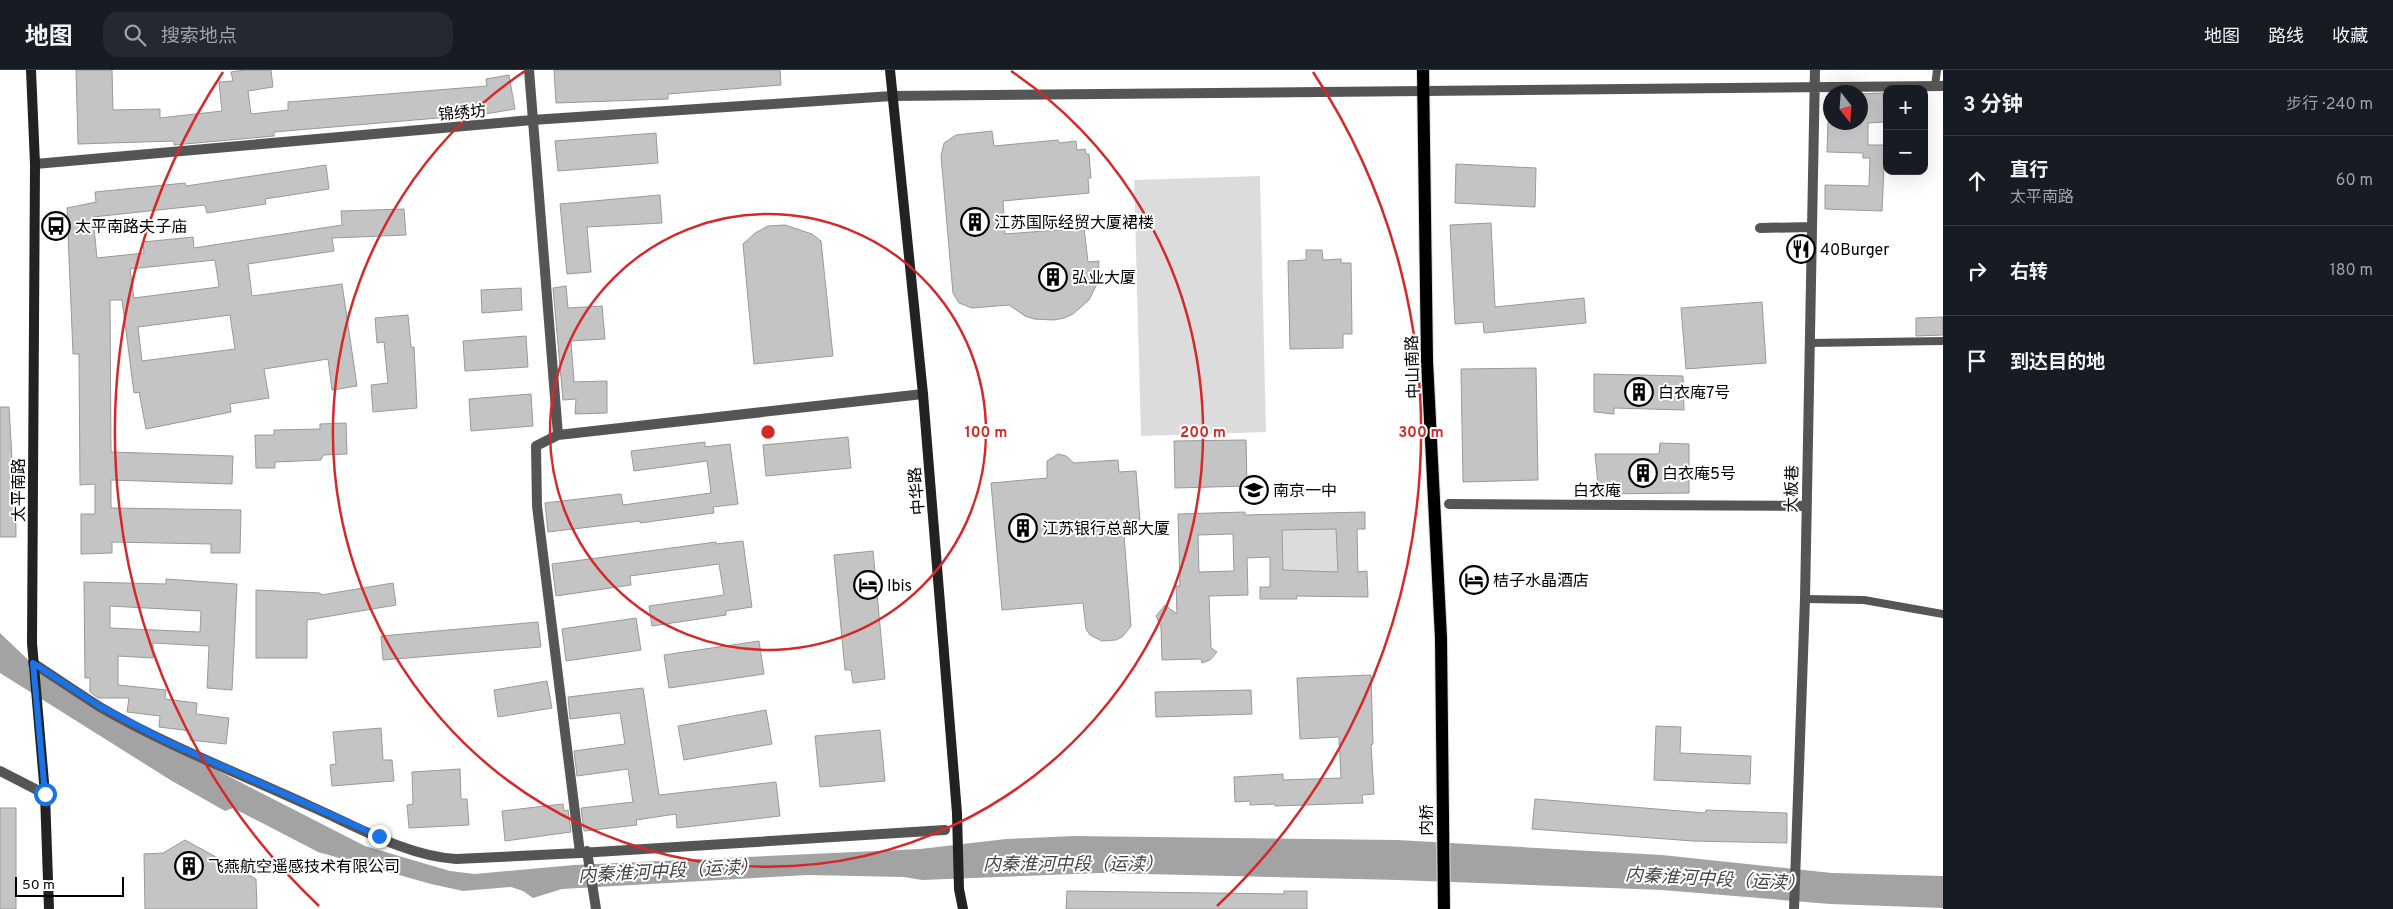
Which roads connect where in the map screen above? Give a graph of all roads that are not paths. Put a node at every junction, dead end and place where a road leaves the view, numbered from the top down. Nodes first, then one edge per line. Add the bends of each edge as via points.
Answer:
1 (31, 70) edge
2 (529, 70) edge
3 (890, 70) edge
4 (1423, 70) edge
5 (1815, 70) edge
6 (1937, 70) edge
7 (1939, 86) edge
8 (1815, 87) junction
9 (1424, 91) junction
10 (892, 96) junction
11 (532, 120) junction
12 (35, 164) junction
13 (1812, 227) junction
14 (1760, 228) dead end
15 (1943, 341) edge
16 (1809, 343) junction
17 (923, 394) junction
18 (558, 435) junction
19 (1449, 504) dead end
20 (1805, 506) junction
21 (1805, 599) junction
22 (1943, 614) edge
23 (33, 663) junction
24 (0, 771) edge
25 (45, 794) junction
26 (945, 830) dead end
27 (584, 852) junction
28 (596, 908) edge
29 (49, 909) edge
30 (964, 909) edge
31 (1444, 909) edge
32 (1794, 909) edge

1 - 12 main road, 太平南路
2 - 11 street
3 - 10 main road, 中华路
4 - 9 lane
5 - 8 street, 大板巷
6 - 7 lane
7 - 8 street, 锦绣坊
8 - 9 street, 锦绣坊
8 - 13 street, 大板巷
9 - 10 street, 锦绣坊
9 - 31 lane via 1427,361 1441,638
10 - 11 street, 锦绣坊
10 - 17 main road, 中华路
11 - 12 street, 锦绣坊
11 - 18 street
12 - 23 main road, 太平南路
13 - 14 street
13 - 16 street, 大板巷
15 - 16 lane
16 - 20 street, 大板巷
17 - 18 street
17 - 30 main road, 中华路 via 957,813 959,889
18 - 27 street via 536,446 536,506
19 - 20 street, 白衣庵
20 - 21 street, 大板巷
21 - 22 lane via 1864,600
21 - 32 street, 大板巷
23 - 25 main road, 太平南路
23 - 27 street via 101,707 168,742 423,853 456,859
24 - 25 street
25 - 29 main road, 太平南路
26 - 27 street
27 - 28 street

